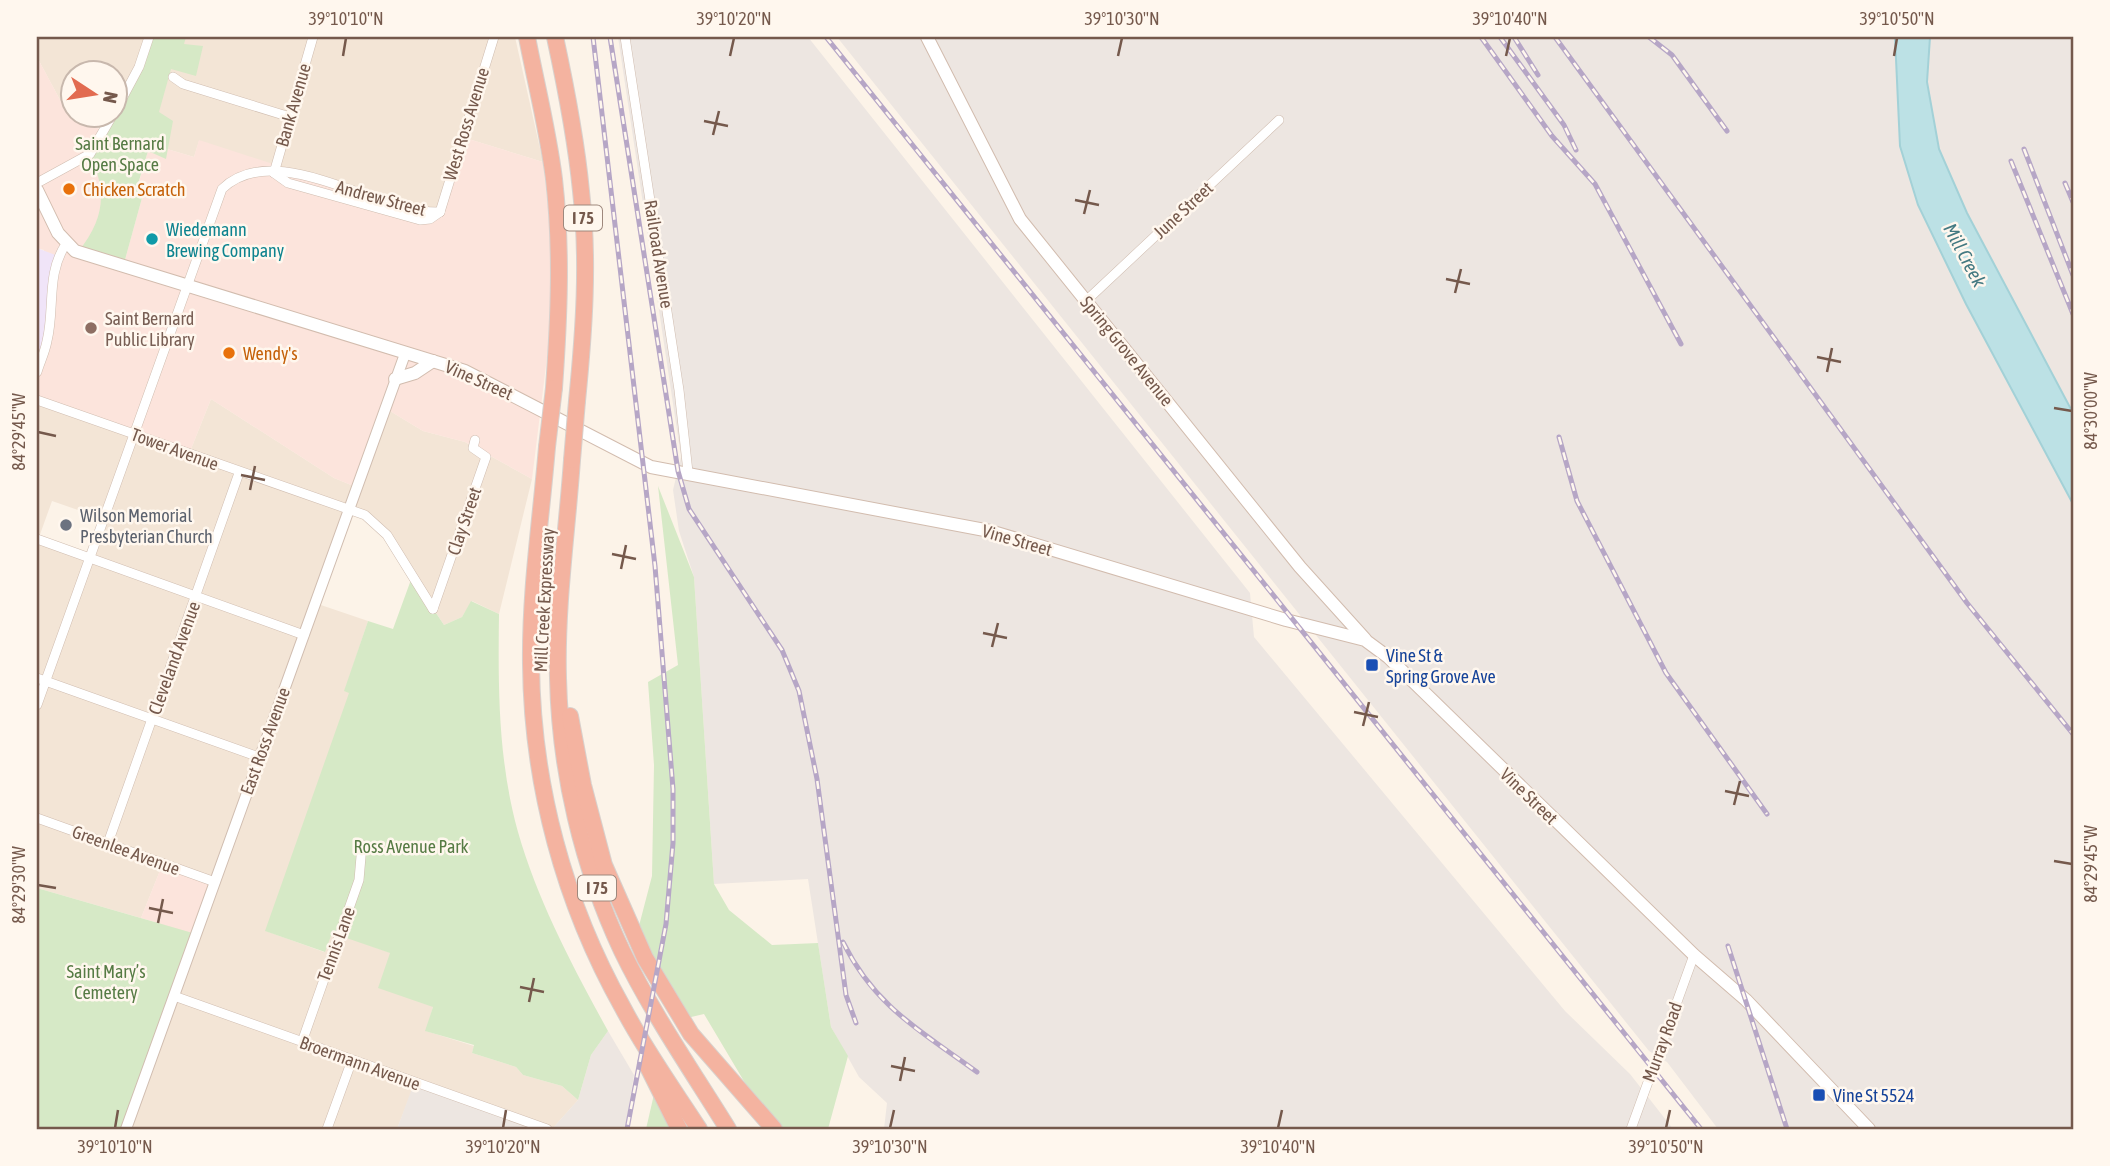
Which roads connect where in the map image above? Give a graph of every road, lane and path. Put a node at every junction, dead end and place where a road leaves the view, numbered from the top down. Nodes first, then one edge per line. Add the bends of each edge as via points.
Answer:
1 (149, 37) edge
2 (313, 37) edge
3 (494, 37) edge
4 (527, 37) edge
5 (555, 37) edge
6 (625, 37) edge
7 (928, 37) edge
8 (173, 77) dead end
9 (130, 84) edge
10 (290, 117) junction
11 (1279, 120) dead end
12 (104, 130) edge
13 (274, 173) junction
14 (37, 183) edge
15 (37, 190) edge
16 (440, 212) joint
17 (66, 244) junction
18 (187, 288) junction
19 (1087, 300) junction
20 (405, 354) junction
21 (433, 361) junction
22 (37, 373) edge
23 (395, 379) junction
24 (37, 400) edge
25 (135, 434) junction
26 (475, 440) dead end
27 (688, 471) junction
28 (239, 473) junction
29 (348, 511) junction
30 (387, 535) joint
31 (37, 540) edge
32 (90, 558) junction
33 (196, 596) junction
34 (561, 617) junction
35 (304, 635) junction
36 (1365, 640) junction
37 (41, 679) edge
38 (37, 705) edge
39 (152, 720) junction
40 (259, 758) junction
41 (37, 818) edge
42 (108, 843) junction
43 (362, 845) dead end
44 (215, 881) junction
45 (1693, 955) junction
46 (174, 996) junction
47 (639, 1037) junction
48 (302, 1042) junction
49 (352, 1060) junction
50 (126, 1129) edge
51 (327, 1129) edge
52 (547, 1129) edge
53 (679, 1129) edge
54 (699, 1129) edge
55 (728, 1129) edge
56 (774, 1129) edge
57 (1631, 1129) edge
58 (1869, 1129) edge

1 - 9 street
2 - 10 street, Bank Avenue
3 - 16 street, West Ross Avenue
4 - 47 highway, Mill Creek Expressway / I 75, bridge via 546,131 560,284 531,643 538,757 559,856 580,918
5 - 34 highway, Mill Creek Expressway / I 75, bridge via 573,126 584,220 584,318
6 - 27 street, Railroad Avenue
7 - 19 main road, Spring Grove Avenue via 1020,219
8 - 10 street
10 - 13 street, Bank Avenue
11 - 19 street, June Street
12 - 14 street via 90,154
13 - 16 street, Andrew Street via 288,183 420,220
13 - 18 street via 249,173 222,189
15 - 17 main road
17 - 18 main road, Vine Street
17 - 22 street via 53,278 48,341
18 - 20 main road, Vine Street
18 - 25 street
19 - 36 main road, Spring Grove Avenue via 1300,567
20 - 21 main road, Vine Street
20 - 23 street, East Ross Avenue
21 - 23 main road
21 - 27 main road, Vine Street via 482,379 651,467
23 - 29 street, East Ross Avenue
24 - 25 street, Tower Avenue
25 - 28 street, Tower Avenue
25 - 32 street
26 - 30 street, Clay Street via 473,448 486,457 433,609
27 - 36 main road, Vine Street via 990,531
28 - 29 street, Tower Avenue
28 - 33 street, Cleveland Avenue
29 - 30 street, Tower Avenue via 371,519
29 - 35 street, East Ross Avenue
31 - 32 street
32 - 33 street
32 - 37 street
33 - 35 street
33 - 39 street, Cleveland Avenue
34 - 55 highway, Mill Creek Expressway / I 75 via 562,740 574,809 595,883 639,984
34 - 56 highway via 576,752 598,844 617,898 645,958 691,1034
35 - 40 street, East Ross Avenue
36 - 45 main road, Vine Street via 1388,657
37 - 38 street
37 - 39 street
39 - 40 street
39 - 42 street, Cleveland Avenue
40 - 44 street, East Ross Avenue
41 - 42 street, Greenlee Avenue
42 - 44 street, Greenlee Avenue
43 - 48 street, Tennis Lane via 359,880
44 - 46 street, East Ross Avenue
45 - 57 street, Murray Road
45 - 58 main road, Vine Street via 1746,1000
46 - 48 street, Broermann Avenue
46 - 50 street, East Ross Avenue
47 - 53 highway via 642,1056
47 - 54 highway, Mill Creek Expressway / I 75
48 - 49 street, Broermann Avenue
49 - 51 street
49 - 52 street, Broermann Avenue

